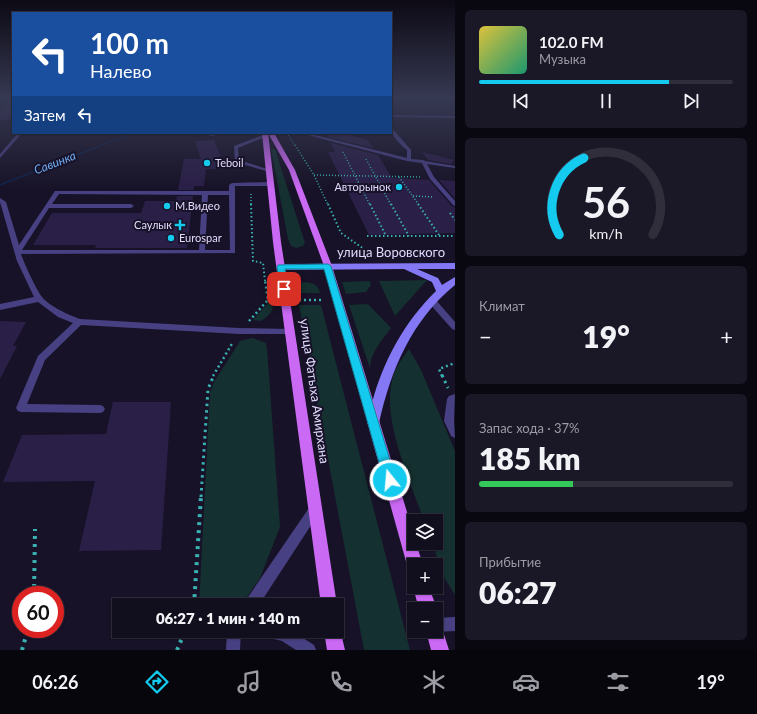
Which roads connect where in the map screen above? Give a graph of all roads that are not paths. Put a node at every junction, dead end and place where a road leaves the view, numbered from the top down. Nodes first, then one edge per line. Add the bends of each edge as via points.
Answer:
1 (392, 130) edge
2 (19, 134) edge
3 (220, 134) edge
4 (267, 134) edge
5 (306, 134) edge
6 (210, 135) dead end
7 (0, 157) edge
8 (409, 160) junction
9 (423, 161) junction
10 (455, 167) edge
11 (268, 171) junction
12 (270, 184) junction
13 (232, 193) junction
14 (205, 194) junction
15 (0, 200) edge
16 (455, 204) edge
17 (48, 206) junction
18 (131, 206) dead end
19 (17, 252) junction
20 (202, 252) junction
21 (328, 266) junction
22 (403, 266) junction
23 (455, 266) edge
24 (280, 267) junction
25 (455, 280) edge
26 (441, 291) junction
27 (39, 299) junction
28 (432, 301) junction
29 (0, 306) edge
30 (79, 322) junction
31 (455, 327) edge
32 (290, 332) junction
33 (454, 399) edge
34 (100, 409) dead end
35 (373, 423) junction
36 (455, 433) edge
37 (314, 509) junction
38 (413, 558) edge
39 (256, 598) edge
40 (328, 598) edge
41 (443, 624) edge
42 (455, 624) edge
43 (234, 638) edge
44 (290, 638) edge
45 (334, 638) edge
46 (436, 638) edge
47 (233, 650) edge
48 (309, 650) edge
49 (336, 650) edge
50 (440, 650) edge

1 - 8 lane via 409,150
2 - 7 lane
3 - 6 lane
4 - 11 main road, улица Фатыха Амирхана
4 - 11 lane via 236,147 238,160
4 - 21 main road via 292,170
5 - 8 lane
8 - 9 lane
9 - 10 lane
9 - 16 lane via 432,178
11 - 12 main road, улица Фатыха Амирхана
12 - 13 lane via 232,185
12 - 24 main road, улица Фатыха Амирхана
13 - 14 lane
13 - 20 lane via 232,252
14 - 17 lane via 57,192
14 - 20 lane
15 - 19 lane via 3,202
17 - 18 lane
17 - 19 lane
19 - 20 lane
19 - 27 lane
21 - 22 street, улица Воровского
21 - 24 street, улица Воровского
21 - 35 main road
22 - 23 street, улица Воровского
22 - 26 street via 435,280
24 - 32 main road, улица Фатыха Амирхана
25 - 26 street
26 - 28 street
27 - 29 lane
27 - 30 lane via 61,315
28 - 31 lane
28 - 35 street via 408,332 395,355 383,382
30 - 32 lane
30 - 34 lane via 41,358 21,408
32 - 37 main road, улица Фатыха Амирхана
33 - 36 lane via 449,421
35 - 38 main road
37 - 39 lane
37 - 40 main road, улица Фатыха Амирхана
41 - 42 lane
43 - 47 lane
44 - 48 lane
45 - 49 main road
46 - 50 main road

